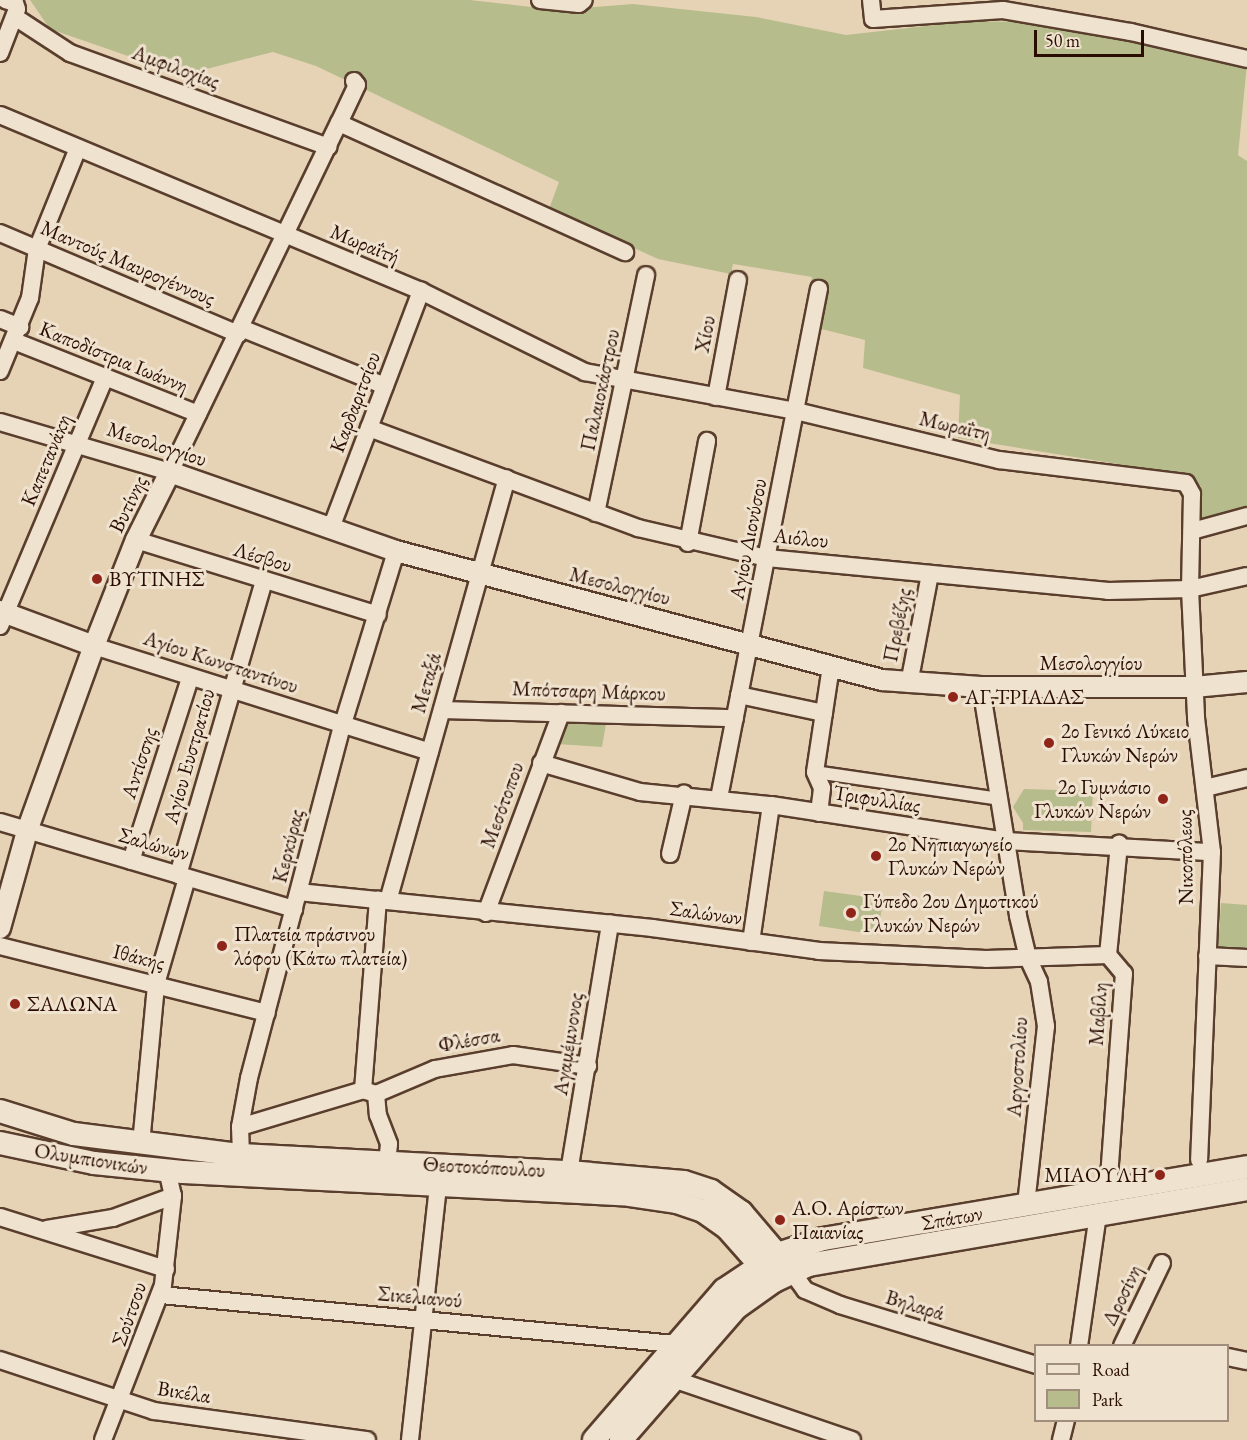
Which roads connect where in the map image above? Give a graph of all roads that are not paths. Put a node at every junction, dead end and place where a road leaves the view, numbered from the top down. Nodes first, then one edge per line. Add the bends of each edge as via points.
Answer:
1 (5, 0) edge
2 (540, 0) edge
3 (584, 0) edge
4 (872, 0) edge
5 (15, 17) junction
6 (0, 53) edge
7 (1247, 59) edge
8 (356, 83) dead end
9 (0, 115) edge
10 (339, 123) junction
11 (328, 147) junction
12 (78, 148) junction
13 (0, 233) edge
14 (285, 236) junction
15 (37, 249) junction
16 (625, 252) dead end
17 (646, 276) dead end
18 (738, 280) dead end
19 (819, 290) dead end
20 (421, 291) junction
21 (0, 319) edge
22 (239, 331) junction
23 (17, 334) junction
24 (0, 371) edge
25 (105, 377) junction
26 (626, 380) junction
27 (385, 386) junction
28 (716, 397) junction
29 (796, 411) junction
30 (198, 414) junction
31 (0, 422) edge
32 (369, 428) junction
33 (707, 441) dead end
34 (78, 444) junction
35 (170, 472) junction
36 (507, 478) junction
37 (1186, 483) joint
38 (597, 513) junction
39 (1247, 516) edge
40 (331, 528) junction
41 (1192, 531) junction
42 (136, 540) junction
43 (688, 543) junction
44 (396, 551) junction
45 (767, 558) junction
46 (930, 574) junction
47 (480, 575) junction
48 (1247, 576) edge
49 (264, 581) junction
50 (1190, 590) junction
51 (378, 615) junction
52 (1, 617) edge
53 (749, 643) junction
54 (94, 646) junction
55 (831, 666) junction
56 (190, 678) junction
57 (1247, 682) edge
58 (909, 684) junction
59 (981, 687) junction
60 (1194, 687) junction
61 (231, 691) junction
62 (739, 695) junction
63 (442, 710) junction
64 (561, 713) junction
65 (824, 713) junction
66 (735, 718) junction
67 (342, 726) junction
68 (430, 752) junction
69 (541, 763) junction
70 (815, 772) junction
71 (1247, 778) edge
72 (1204, 788) junction
73 (684, 794) junction
74 (718, 798) junction
75 (1000, 798) junction
76 (771, 805) junction
77 (819, 813) junction
78 (0, 822) edge
79 (27, 831) junction
80 (1006, 841) junction
81 (1119, 844) junction
82 (1212, 852) junction
83 (670, 854) dead end
84 (131, 861) junction
85 (183, 876) junction
86 (299, 892) junction
87 (383, 900) junction
88 (294, 909) junction
89 (486, 913) junction
90 (610, 923) junction
91 (0, 928) edge
92 (751, 942) junction
93 (0, 946) edge
94 (1108, 955) junction
95 (1207, 956) junction
96 (1028, 958) junction
97 (1247, 958) edge
98 (156, 984) junction
99 (267, 1012) junction
100 (588, 1066) junction
101 (370, 1092) junction
102 (0, 1112) edge
103 (240, 1127) junction
104 (0, 1143) edge
105 (141, 1144) junction
106 (241, 1155) junction
107 (1200, 1160) dead end
108 (387, 1163) junction
109 (1247, 1167) edge
110 (175, 1171) junction
111 (569, 1172) junction
112 (438, 1185) junction
113 (1247, 1188) edge
114 (1108, 1191) junction
115 (173, 1196) junction
116 (1026, 1205) junction
117 (1098, 1214) junction
118 (0, 1217) edge
119 (42, 1230) junction
120 (1162, 1263) dead end
121 (776, 1267) junction
122 (166, 1269) junction
123 (161, 1295) junction
124 (425, 1320) junction
125 (675, 1344) junction
126 (1080, 1344) edge
127 (1123, 1344) edge
128 (1229, 1357) edge
129 (0, 1360) edge
130 (1247, 1361) edge
131 (1034, 1365) edge
132 (674, 1379) junction
133 (120, 1401) junction
134 (1066, 1422) edge
135 (316, 1437) edge
136 (103, 1440) edge
137 (367, 1440) edge
138 (410, 1440) edge
139 (594, 1440) edge
140 (621, 1440) edge
141 (852, 1440) edge
142 (1061, 1440) edge

1 - 5 street via 15,3
2 - 3 street via 579,4
4 - 7 street via 873,19 1003,10 1131,32
5 - 6 street
5 - 11 street, Αμφιλοχίας via 70,53
8 - 10 street, Βυτίνης
9 - 12 street, Μωραΐτή
10 - 11 street, Βυτίνης
10 - 16 street
11 - 14 street, Βυτίνης
12 - 14 street, Μωραΐτή
12 - 15 street
13 - 15 street, Μαντούς Μαυρογέννους
14 - 20 street, Μωραΐτή
14 - 22 street, Βυτίνης
15 - 22 street, Μαντούς Μαυρογέννους
15 - 23 street via 30,298
17 - 26 street, Παλαιοκάστρου
18 - 28 street, Χίου
19 - 29 street, Αγίου Διονύσου
20 - 26 street, Μωραΐτή via 577,369
20 - 27 street, Καρδαριτσίου
21 - 23 street, Καποδίστρια Ιωάννη
22 - 27 street, Μαντούς Μαυρογέννους
22 - 30 street, Βυτίνης
23 - 24 street
23 - 25 street, Καποδίστρια Ιωάννη
25 - 30 street, Καποδίστρια Ιωάννη
25 - 34 street, Καπετανάκη
26 - 28 street, Μωραΐτή
26 - 38 street, Παλαιοκάστρου
27 - 32 street, Καρδαριτσίου
28 - 29 street, Μωραΐτη
29 - 37 street, Μωραΐτη via 999,460
29 - 45 street, Αγίου Διονύσου
30 - 35 street, Βυτίνης
31 - 34 street, Μεσολογγίου
32 - 36 street, Αιόλου
32 - 40 street, Καρδαριτσίου
33 - 43 street
34 - 35 street, Μεσολογγίου
34 - 52 street, Καπετανάκη
35 - 40 street, Μεσολογγίου
35 - 42 street, Βυτίνης
36 - 38 street, Αιόλου
36 - 47 street, Μεταξά
37 - 41 street, Νικοπόλεως via 1192,494
38 - 43 street, Αιόλου
39 - 41 street
40 - 44 street, Μεσολογγίου
41 - 50 street, Νικοπόλεως
42 - 49 street, Λέσβου
42 - 54 street, Βυτίνης
43 - 45 street, Αιόλου
44 - 47 street, Μεσολογγίου
44 - 51 street, Κερκύρας
45 - 46 street, Αιόλου
45 - 53 street, Αγίου Διονύσου
46 - 50 street, Αιόλου via 1086,590
46 - 58 street, Πρεβέζης
47 - 53 street, Μεσολογγίου
47 - 63 street, Μεταξά
48 - 50 street, Αιόλου
49 - 51 street, Λέσβου
49 - 61 street, Αγίου Ευστρατίου
50 - 60 street, Νικοπόλεως
51 - 67 street, Κερκύρας
52 - 54 street, Αγίου Κωνσταντίνου
53 - 55 street, Μεσολογγίου
53 - 62 street, Αγίου Διονύσου
54 - 56 street, Αγίου Κωνσταντίνου
54 - 79 street, Βυτίνης
55 - 58 street, Μεσολογγίου
55 - 65 street
56 - 61 street, Αγίου Κωνσταντίνου
56 - 84 street, Αντίσσης
57 - 60 street, Μεσολογγίου
58 - 59 street, Μεσολογγίου
59 - 60 street, Μεσολογγίου
59 - 75 street, Αργοστολίου
60 - 72 street, Νικοπόλεως
61 - 67 street, Αγίου Κωνσταντίνου
61 - 85 street, Αγίου Ευστρατίου
62 - 65 street
62 - 66 street, Αγίου Διονύσου
63 - 64 street, Μπότσαρη Μάρκου
63 - 68 street, Μεταξά
64 - 66 street, Μπότσαρη Μάρκου
64 - 69 street, Μεσότοπου
65 - 70 street
66 - 74 street, Αγίου Διονύσου
67 - 68 street, Αγίου Κωνσταντίνου
67 - 86 street, Κερκύρας
68 - 87 street, Μεταξά
69 - 73 street, Τριφυλλίας via 622,789
69 - 89 street, Μεσότοπου
70 - 75 street
70 - 77 street via 822,789
71 - 72 street
72 - 82 street, Νικοπόλεως
73 - 74 street, Τριφυλλίας
73 - 83 street
74 - 76 street, Τριφυλλίας
75 - 80 street, Αργοστολίου
76 - 77 street, Τριφυλλίας
76 - 92 street
77 - 80 street, Τριφυλλίας
78 - 79 street, Σαλώνων
79 - 84 street, Σαλώνων
79 - 91 street, Βυτίνης
80 - 81 street, Τριφυλλίας
80 - 96 street, Αργοστολίου
81 - 82 street, Τριφυλλίας
81 - 94 street, Μαβίλη
82 - 95 street, Νικοπόλεως
84 - 85 street, Σαλώνων
85 - 88 street, Σαλώνων
85 - 98 street, Αγίου Ευστρατίου
86 - 87 street, Σαλώνων
86 - 88 street, Κερκύρας
87 - 89 street, Σαλώνων
87 - 101 street, Μεταξά
88 - 99 street, Κερκύρας
89 - 90 street, Σαλώνων
90 - 92 street, Σαλώνων
90 - 100 street, Αγαμέμνονος
92 - 96 street, Σαλώνων via 888,956
93 - 98 street, Ιθάκης
94 - 96 street, Σαλώνων
94 - 114 street, Μαβίλη via 1124,974
95 - 97 street
95 - 107 street, Νικοπόλεως
96 - 116 street, Αργοστολίου via 1039,982 1046,1026
98 - 99 street, Ιθάκης
98 - 105 street, Αγίου Ευστρατίου
99 - 103 street, Κερκύρας
100 - 101 street, Φλέσσα via 513,1055 435,1069
100 - 111 street, Αγαμέμνονος
101 - 103 street
101 - 108 street, Μεταξά via 389,1144
102 - 105 main road, Ολυμπιονικών via 74,1134
103 - 106 street, Κερκύρας
104 - 110 main road, Ολυμπιονικών via 94,1163
105 - 106 main road, Θεοτοκόπουλου
106 - 108 main road, Θεοτοκόπουλου
108 - 111 main road, Θεοτοκόπουλου
109 - 114 main road, Σπάτων
110 - 112 main road, Θεοτοκόπουλου
110 - 115 street, Σούτσου
111 - 121 main road, Θεοτοκόπουλου via 665,1178 699,1186 741,1212
112 - 121 main road, Θεοτοκόπουλου via 677,1202 712,1217
112 - 124 street
113 - 117 main road, Σπάτων
114 - 116 main road, Σπάτων
115 - 119 street via 113,1218
115 - 122 street, Σούτσου
116 - 121 main road, Σπάτων via 823,1239
117 - 121 main road, Σπάτων
117 - 126 street
118 - 119 street
119 - 122 street
120 - 127 street, Δροσίνη
121 - 125 main road, Σπάτων via 724,1290
121 - 131 street, Βηλαρά via 805,1290 840,1305
121 - 132 main road, Σπάτων
122 - 123 street, Σούτσου
123 - 124 street, Σικελιανού
123 - 133 street, Σούτσου
124 - 125 street, Σικελιανού
124 - 138 street
125 - 139 main road, Σπάτων
128 - 130 street
129 - 133 street, Βικέλα
132 - 140 main road, Σπάτων
132 - 141 street
133 - 135 street, Βικέλα via 160,1413
133 - 136 street, Σούτσου
134 - 142 street
135 - 137 street, Βικέλα

